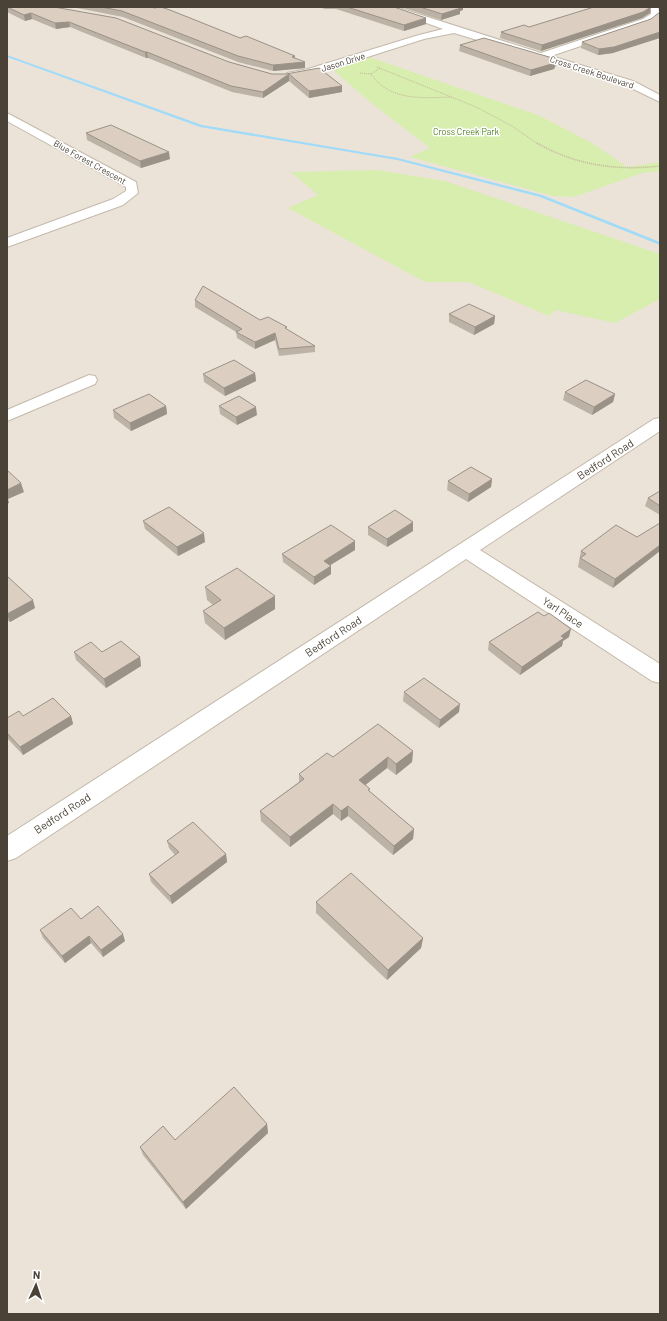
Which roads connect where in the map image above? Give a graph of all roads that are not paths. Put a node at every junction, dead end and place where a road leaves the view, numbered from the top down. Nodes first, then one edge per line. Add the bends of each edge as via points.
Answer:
1 (387, 7) edge
2 (651, 7) edge
3 (454, 30) junction
4 (542, 56) junction
5 (279, 76) edge
6 (660, 99) edge
7 (7, 116) edge
8 (7, 243) edge
9 (89, 380) dead end
10 (7, 416) edge
11 (660, 423) edge
12 (466, 550) junction
13 (660, 675) edge
14 (7, 850) edge

1 - 3 street, Cross Creek Boulevard
2 - 4 street via 655,9 656,15 646,22
3 - 4 street, Cross Creek Boulevard
3 - 5 street, Jason Drive via 310,72
4 - 6 street, Cross Creek Boulevard via 629,83
7 - 8 street, Blue Forest Crescent via 132,185 132,194 118,202
9 - 10 street
11 - 12 street, Bedford Road
12 - 13 street, Yarl Place
12 - 14 street, Bedford Road

